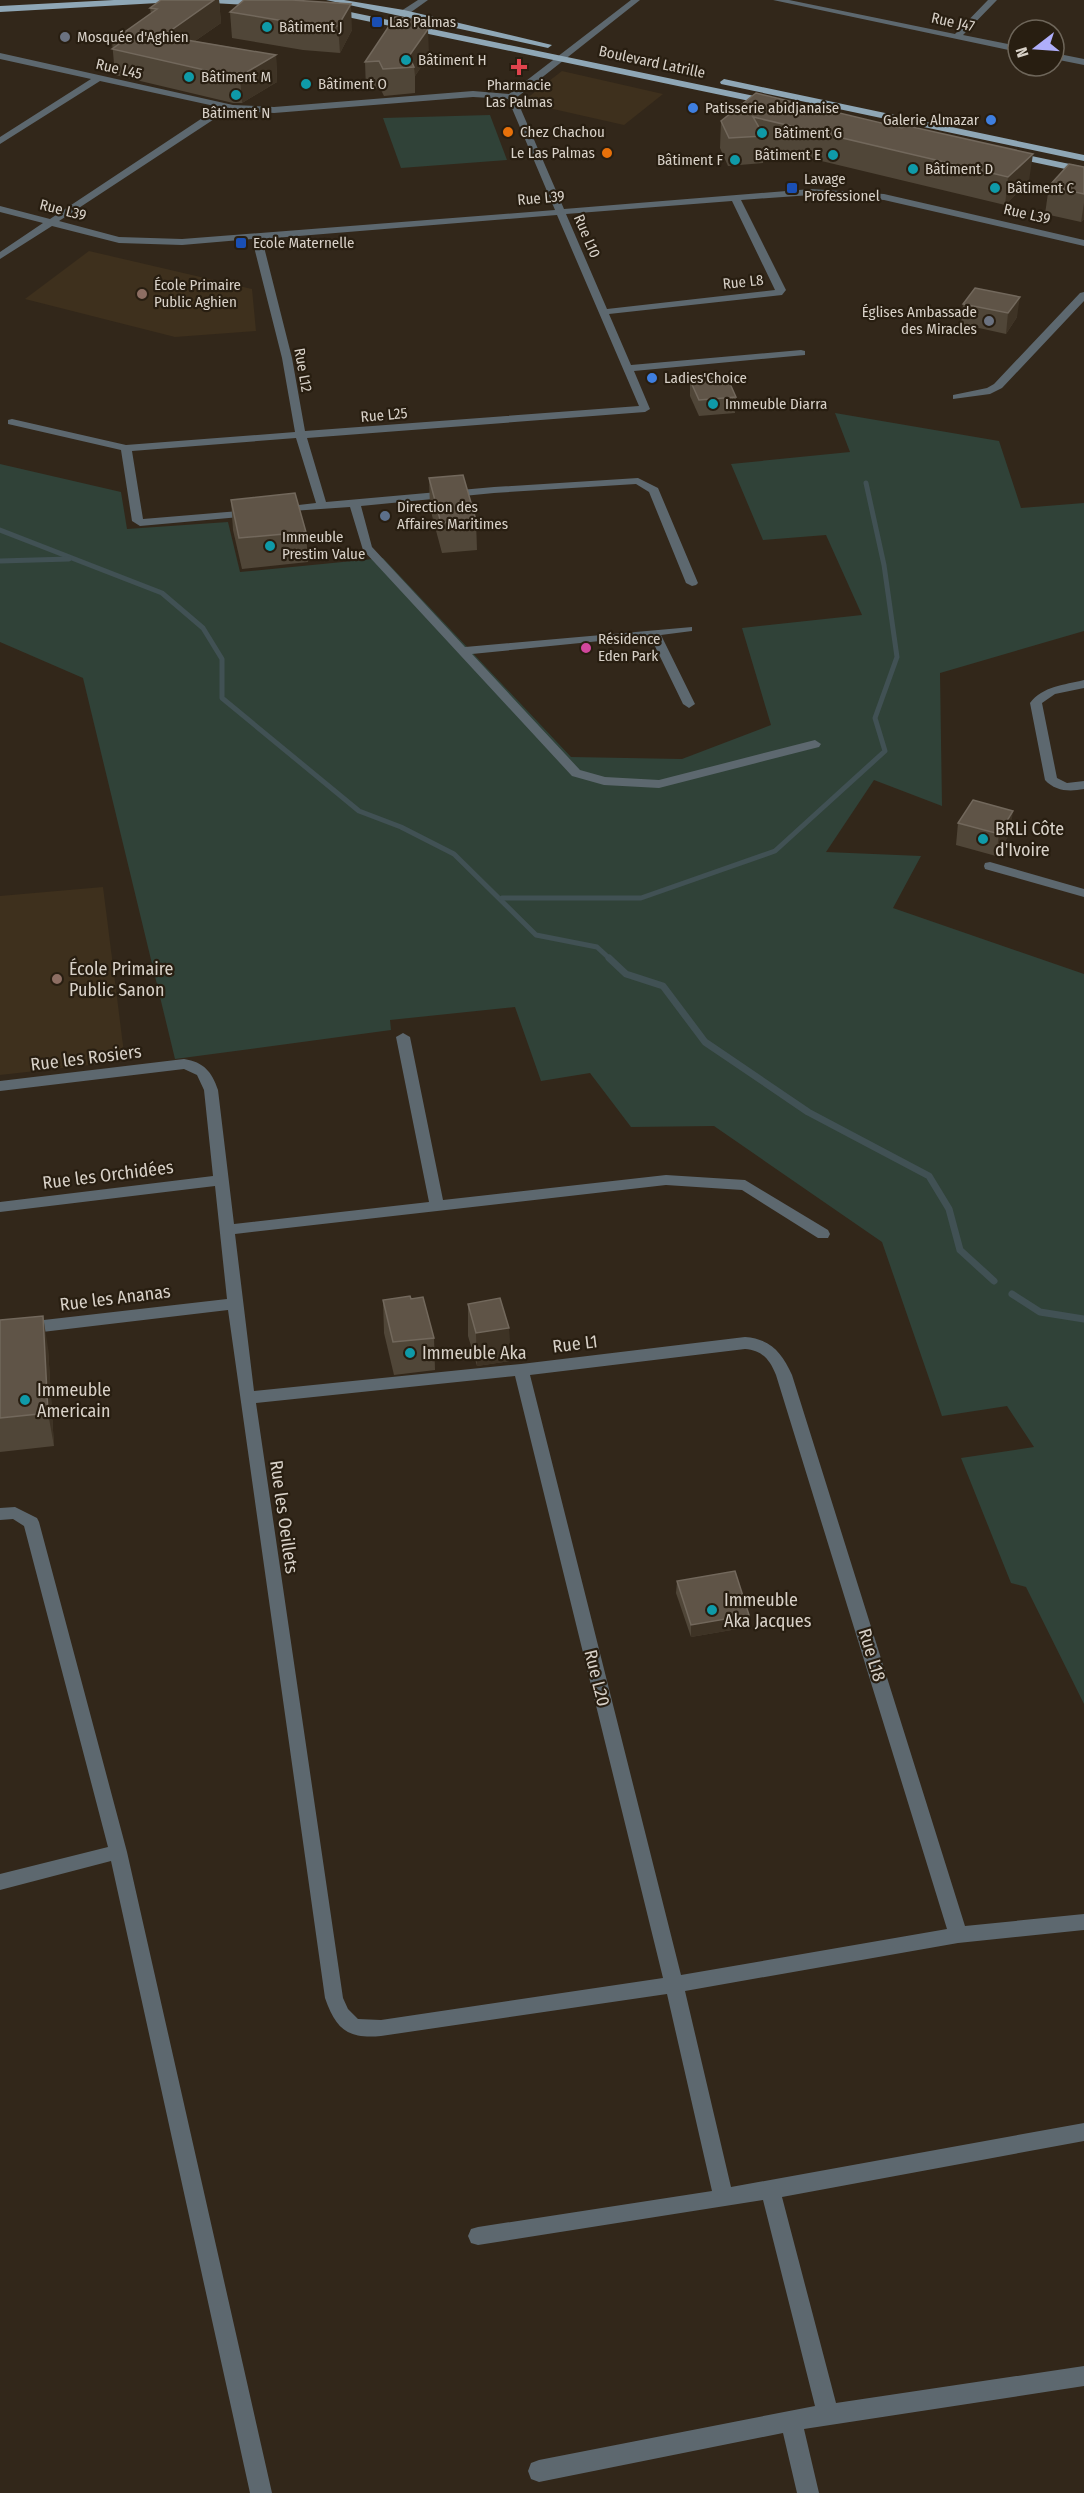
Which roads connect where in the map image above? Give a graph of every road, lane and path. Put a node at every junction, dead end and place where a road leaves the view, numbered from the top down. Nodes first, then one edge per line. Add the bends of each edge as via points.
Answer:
1 (0, 0) edge
2 (8, 0) edge
3 (158, 0) edge
4 (212, 0) edge
5 (330, 0) edge
6 (424, 0) edge
7 (636, 0) edge
8 (777, 0) edge
9 (843, 0) edge
10 (993, 0) edge
11 (276, 4) edge
12 (0, 9) edge
13 (317, 9) edge
14 (830, 10) junction
15 (404, 13) junction
16 (957, 36) junction
17 (1006, 46) edge
18 (570, 50) junction
19 (0, 56) edge
20 (560, 58) junction
21 (1066, 58) edge
22 (1084, 62) edge
23 (98, 78) junction
24 (512, 97) junction
25 (230, 107) junction
26 (790, 107) edge
27 (0, 141) edge
28 (996, 152) edge
29 (1084, 158) edge
30 (1084, 170) edge
31 (735, 198) junction
32 (0, 209) edge
33 (560, 211) junction
34 (50, 222) junction
35 (257, 238) junction
36 (1084, 243) edge
37 (0, 256) edge
38 (1084, 295) edge
39 (603, 312) junction
40 (801, 353) dead end
41 (627, 369) junction
42 (957, 397) dead end
43 (645, 410) joint
44 (12, 422) dead end
45 (302, 437) junction
46 (126, 448) junction
47 (355, 503) junction
48 (322, 506) junction
49 (693, 583) dead end
50 (688, 629) dead end
51 (654, 632) junction
52 (461, 651) junction
53 (1084, 684) edge
54 (689, 704) dead end
55 (815, 744) dead end
56 (1084, 785) edge
57 (990, 866) dead end
58 (1084, 893) edge
59 (403, 1037) dead end
60 (176, 1065) joint
61 (0, 1086) edge
62 (222, 1180) junction
63 (437, 1205) junction
64 (0, 1207) edge
65 (226, 1230) junction
66 (823, 1234) dead end
67 (235, 1304) junction
68 (0, 1331) edge
69 (521, 1371) junction
70 (784, 1375) joint
71 (247, 1398) junction
72 (0, 1514) edge
73 (118, 1852) junction
74 (0, 1882) edge
75 (1084, 1922) edge
76 (958, 1935) junction
77 (674, 1985) junction
78 (1084, 2132) edge
79 (770, 2189) junction
80 (723, 2198) junction
81 (478, 2236) dead end
82 (1084, 2376) edge
83 (828, 2414) junction
84 (791, 2421) junction
85 (539, 2470) dead end
86 (261, 2493) edge
87 (808, 2493) edge

1 - 2 main road
3 - 12 main road
4 - 11 main road
5 - 15 main road, Boulevard Latrille
6 - 15 street
7 - 18 street
8 - 14 street, Rue J47
9 - 14 street
10 - 16 street
13 - 20 main road, Boulevard Latrille
14 - 16 street, Rue J47
15 - 18 main road, Boulevard Latrille
16 - 17 street, Rue J47
18 - 20 street
18 - 29 main road, Boulevard Latrille
19 - 23 street, Rue L45
20 - 24 street
20 - 26 main road, Boulevard Latrille
21 - 22 street
23 - 25 street, Rue L45
23 - 27 street
24 - 25 street, Rue L45 via 473,94 274,110
24 - 33 street, Rue L10
25 - 34 street
28 - 30 main road
31 - 33 street, Rue L39
31 - 36 street, Rue L39 via 811,192 884,197
31 - 39 street, Rue L8 via 773,270 781,290 778,293
32 - 34 street, Rue L39
33 - 35 street, Rue L39
33 - 39 street, Rue L10
34 - 35 street, Rue L39 via 120,240
34 - 37 street
35 - 45 street, Rue L12 via 287,357
38 - 42 street via 998,386
39 - 41 street, Rue L10
40 - 41 street
41 - 43 street, Rue L10
43 - 45 street, Rue L25
44 - 46 street, Rue L25
45 - 46 street, Rue L25
45 - 48 street, Rue L12
46 - 48 street via 140,523
47 - 48 street
47 - 49 street via 638,481 654,490
47 - 52 street via 366,548
50 - 51 street
51 - 52 street
51 - 54 street
52 - 55 street via 576,773 604,781 658,784
53 - 56 street via 1040,696 1036,703 1051,780 1068,788
57 - 58 street
59 - 63 street
60 - 61 street, Rue les Rosiers
60 - 62 street, Rue les Oeillets via 197,1066 207,1077
62 - 64 street, Rue les Orchidées
62 - 65 street, Rue les Oeillets
63 - 65 street
63 - 66 street via 666,1179 737,1184 745,1185
65 - 67 street, Rue les Oeillets
67 - 68 street, Rue les Ananas
67 - 71 street, Rue les Oeillets
69 - 70 street, Rue L1 via 745,1343 762,1345 771,1351
69 - 71 street, Rue L1
69 - 77 street, Rue L20
70 - 76 street, Rue L18
71 - 77 street, Rue les Oeillets via 334,1998 340,2017 367,2030
72 - 73 street via 15,1513 31,1522
73 - 74 street
73 - 86 street
75 - 76 street
76 - 77 street
77 - 80 street, Rue L20
78 - 79 street
79 - 80 street
79 - 83 street
80 - 81 street
82 - 83 street
83 - 84 street
84 - 85 street
84 - 87 street

